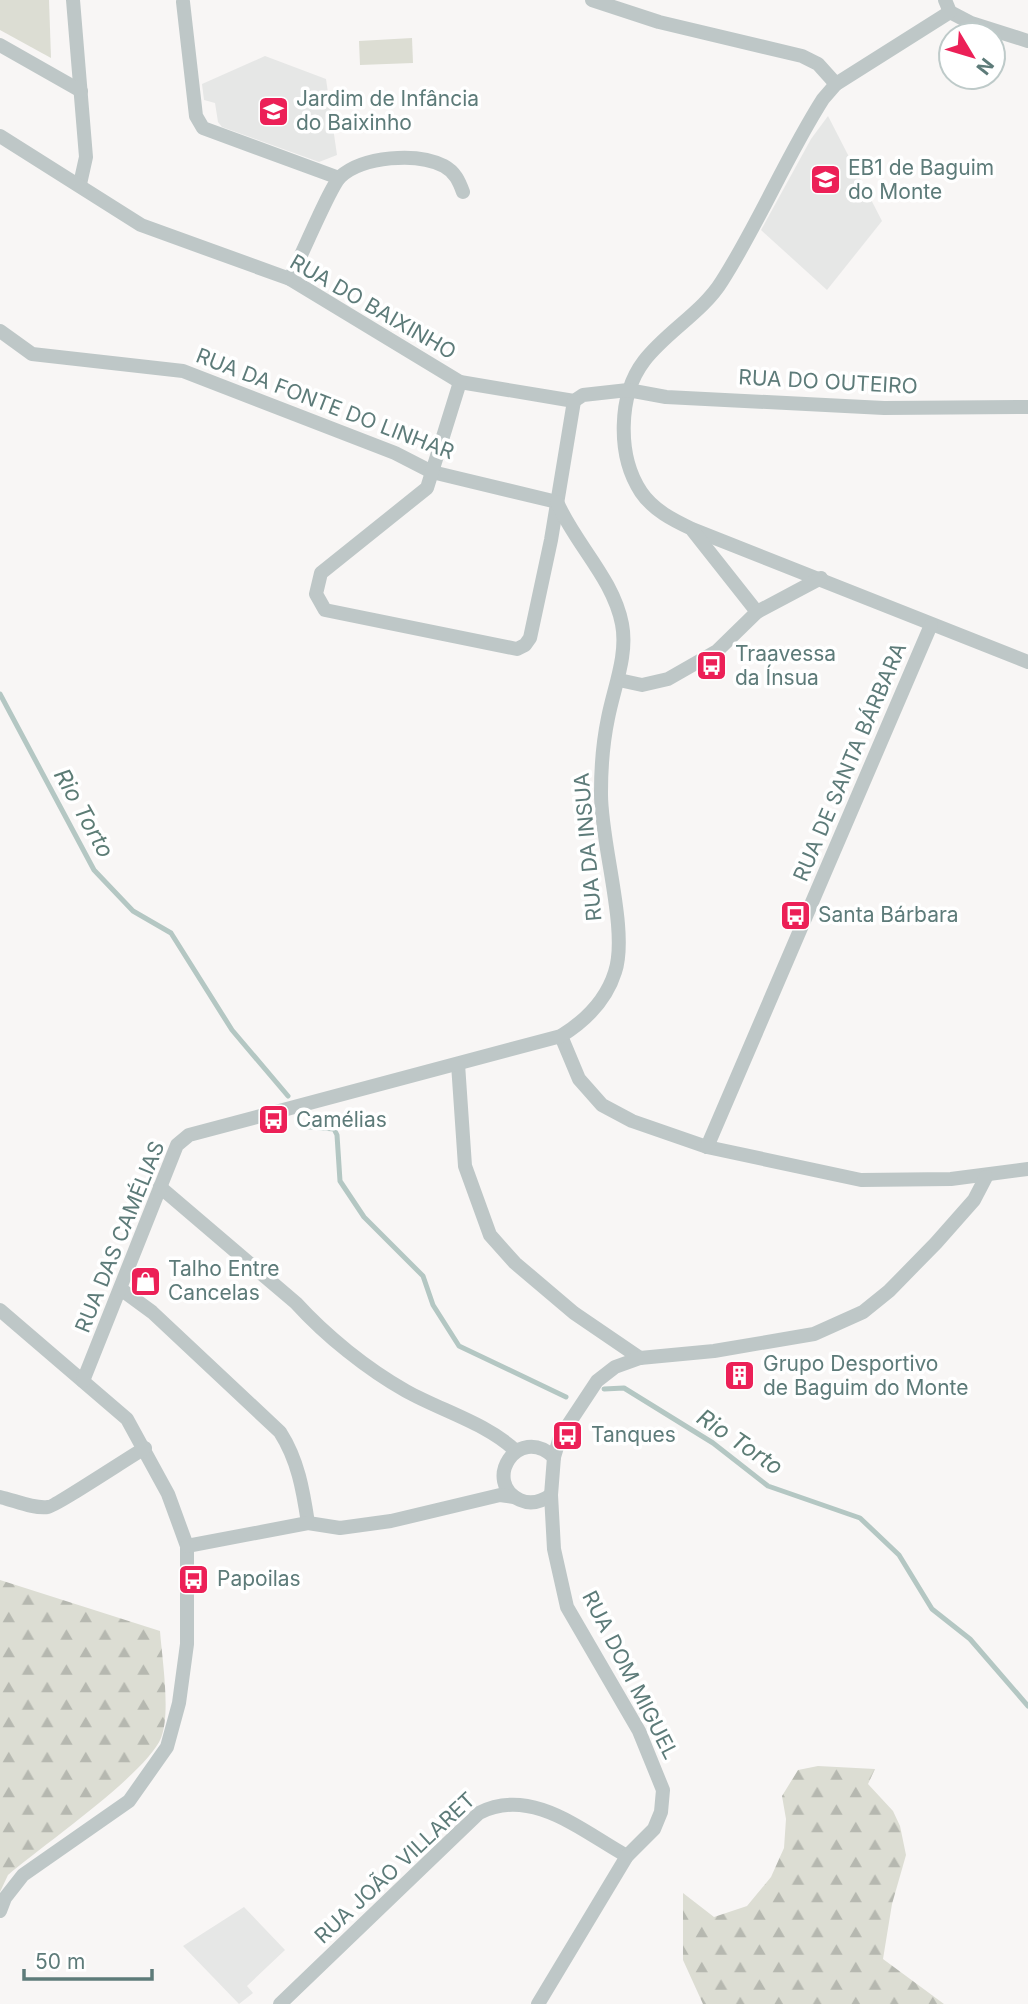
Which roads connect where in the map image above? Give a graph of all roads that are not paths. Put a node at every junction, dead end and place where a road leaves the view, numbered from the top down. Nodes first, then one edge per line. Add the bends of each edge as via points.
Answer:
1 (73, 0) edge
2 (592, 0) edge
3 (184, 2) dead end
4 (948, 6) edge
5 (1028, 41) edge
6 (0, 45) edge
7 (836, 84) junction
8 (81, 90) junction
9 (0, 136) edge
10 (339, 178) junction
11 (80, 184) junction
12 (463, 192) dead end
13 (290, 279) junction
14 (0, 331) edge
15 (460, 382) junction
16 (628, 390) junction
17 (574, 401) junction
18 (1028, 407) edge
19 (432, 472) junction
20 (557, 502) junction
21 (692, 529) junction
22 (821, 578) junction
23 (757, 612) junction
24 (931, 625) junction
25 (1028, 662) edge
26 (619, 680) junction
27 (562, 1036) junction
28 (458, 1064) junction
29 (707, 1147) junction
30 (1028, 1169) edge
31 (986, 1177) junction
32 (160, 1187) junction
33 (122, 1290) junction
34 (0, 1310) edge
35 (640, 1358) junction
36 (83, 1381) junction
37 (145, 1448) junction
38 (516, 1451) junction
39 (554, 1457) junction
40 (551, 1495) junction
41 (0, 1497) edge
42 (514, 1497) junction
43 (308, 1523) junction
44 (187, 1546) junction
45 (627, 1856) junction
46 (0, 1911) edge
47 (280, 2004) edge
48 (538, 2004) edge

1 - 8 street
2 - 7 street via 659,22 802,56 818,64
3 - 10 street via 195,116 203,128
4 - 5 street via 971,23
4 - 7 street
6 - 8 street
7 - 16 street via 812,116 721,283 644,361
8 - 11 street via 86,157
9 - 11 street, RUA DO BAIXINHO
10 - 12 street via 383,161 414,159 444,166 458,178
10 - 13 street
11 - 13 street, RUA DO BAIXINHO via 141,225
13 - 15 street, RUA DO BAIXINHO
14 - 19 street, RUA DA FONTE DO LINHAR via 32,354 183,371 395,453
15 - 17 street, RUA DO BAIXINHO
15 - 19 street
16 - 17 street, RUA DO BAIXINHO via 583,395
16 - 18 street, RUA DO OUTEIRO via 666,397 884,408
16 - 21 street via 628,466 652,503
17 - 20 street
19 - 20 street, RUA DA FONTE DO LINHAR
19 - 20 street via 420,495 321,573 316,594 325,610 517,649 530,638
20 - 26 street, RUA DA INSUA via 618,608 622,628
21 - 22 street
21 - 23 street
22 - 23 street
22 - 24 street
23 - 26 street via 717,651 668,679 642,685
24 - 25 street
24 - 29 street, RUA DE SANTA BÁRBARA
26 - 27 street, RUA DA INSUA via 608,717 601,796 618,942 616,972 591,1014
27 - 28 street, RUA DA INSUA
27 - 29 street via 579,1079 602,1105 624,1118
28 - 32 street, RUA DAS CAMÉLIAS via 203,1129 177,1145
28 - 35 street via 465,1166 490,1235 515,1263 574,1313
29 - 31 street via 861,1180
30 - 31 street
31 - 35 street via 974,1200 911,1271 863,1312 838,1326 766,1343
32 - 33 street, RUA DAS CAMÉLIAS
32 - 38 street via 386,1379
33 - 36 street, RUA DAS CAMÉLIAS
33 - 43 street via 152,1312 280,1432 299,1470
34 - 36 street
35 - 39 street via 615,1367 597,1381 569,1419
36 - 37 street via 127,1419
37 - 41 street via 56,1506 45,1508
37 - 44 street
38 - 39 street via 540,1447
38 - 42 street via 503,1474
39 - 40 street
40 - 42 street via 537,1502
40 - 45 street, RUA DOM MIGUEL via 554,1549 567,1607 639,1731 663,1790 662,1812 654,1829
42 - 43 street via 500,1495 445,1510 340,1528
43 - 44 street
44 - 46 street via 187,1644 179,1703 167,1746 129,1801 23,1875
45 - 47 street, RUA JOÃO VILLARET via 541,1808 514,1802 496,1804 479,1813
45 - 48 street, RUA DOM MIGUEL

